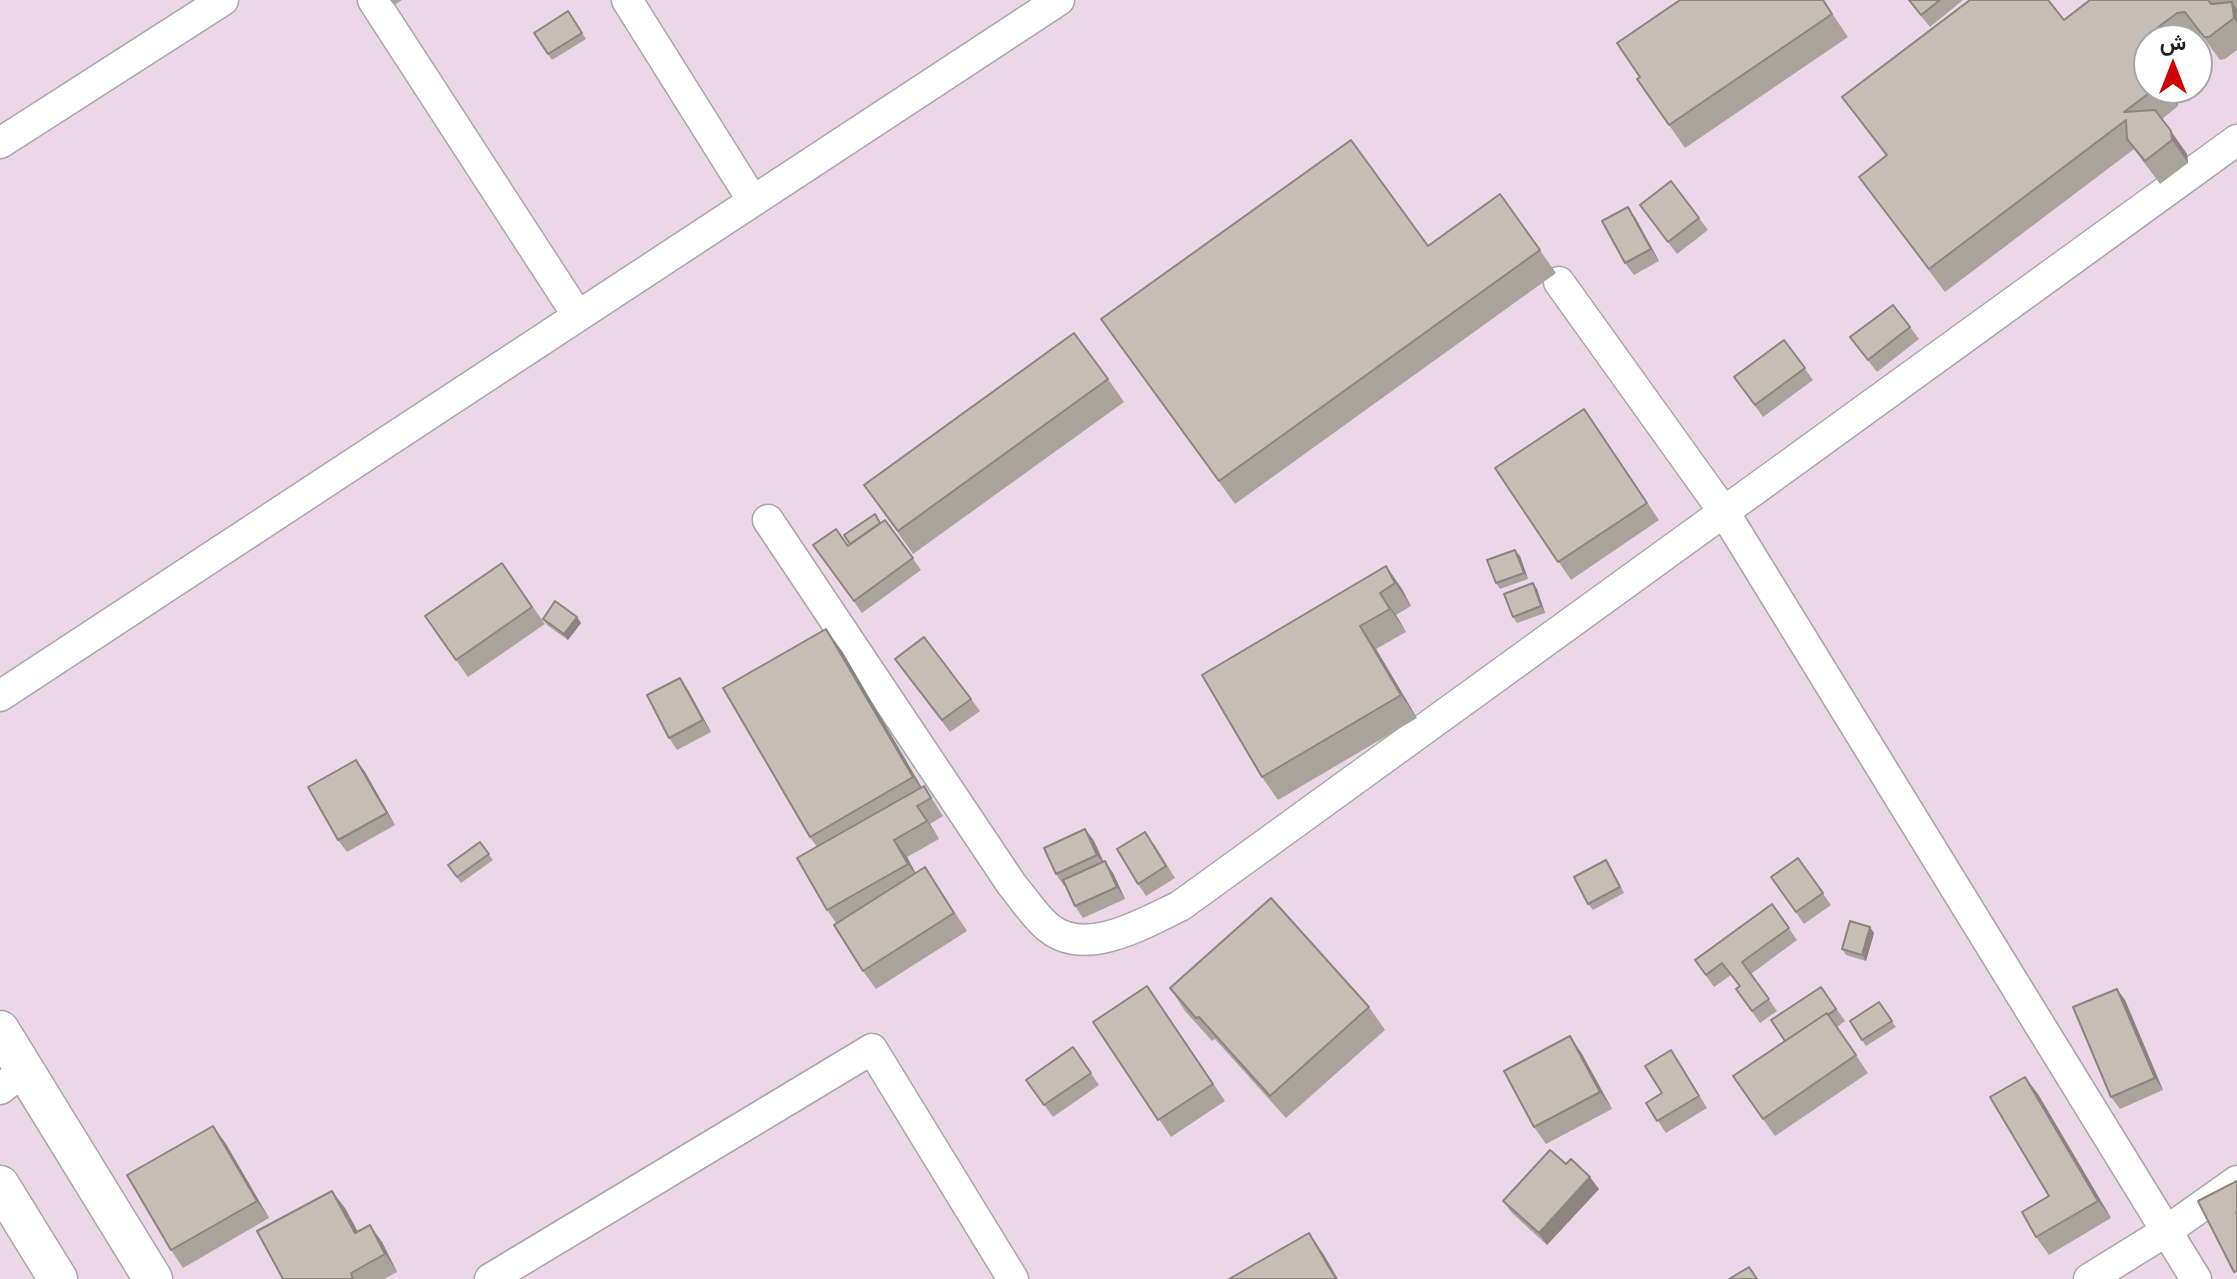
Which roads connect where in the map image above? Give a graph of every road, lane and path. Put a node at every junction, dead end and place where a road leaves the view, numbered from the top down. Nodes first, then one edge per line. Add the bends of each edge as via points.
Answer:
1 (223, 0) edge
2 (373, 0) edge
3 (627, 0) edge
4 (1059, 0) edge
5 (2237, 140) edge
6 (0, 143) edge
7 (753, 201) junction
8 (1559, 282) dead end
9 (578, 316) junction
10 (1724, 512) junction
11 (768, 520) dead end
12 (0, 696) edge
13 (0, 1030) edge
14 (13, 1080) edge
15 (2237, 1181) edge
16 (0, 1185) edge
17 (2165, 1232) junction
18 (58, 1279) edge
19 (153, 1279) edge
20 (490, 1279) edge
21 (1013, 1279) edge
22 (2089, 1279) edge
23 (2196, 1279) edge

1 - 6 street
2 - 9 street
3 - 7 street
4 - 7 street
5 - 10 street
7 - 9 street
8 - 10 street
9 - 12 street
10 - 11 street via 1180,906 1127,932 1084,941 1051,930 1012,885
10 - 17 street
13 - 14 street
14 - 19 street
15 - 17 street
16 - 18 street
17 - 22 street
17 - 23 street
20 - 21 street via 872,1049

